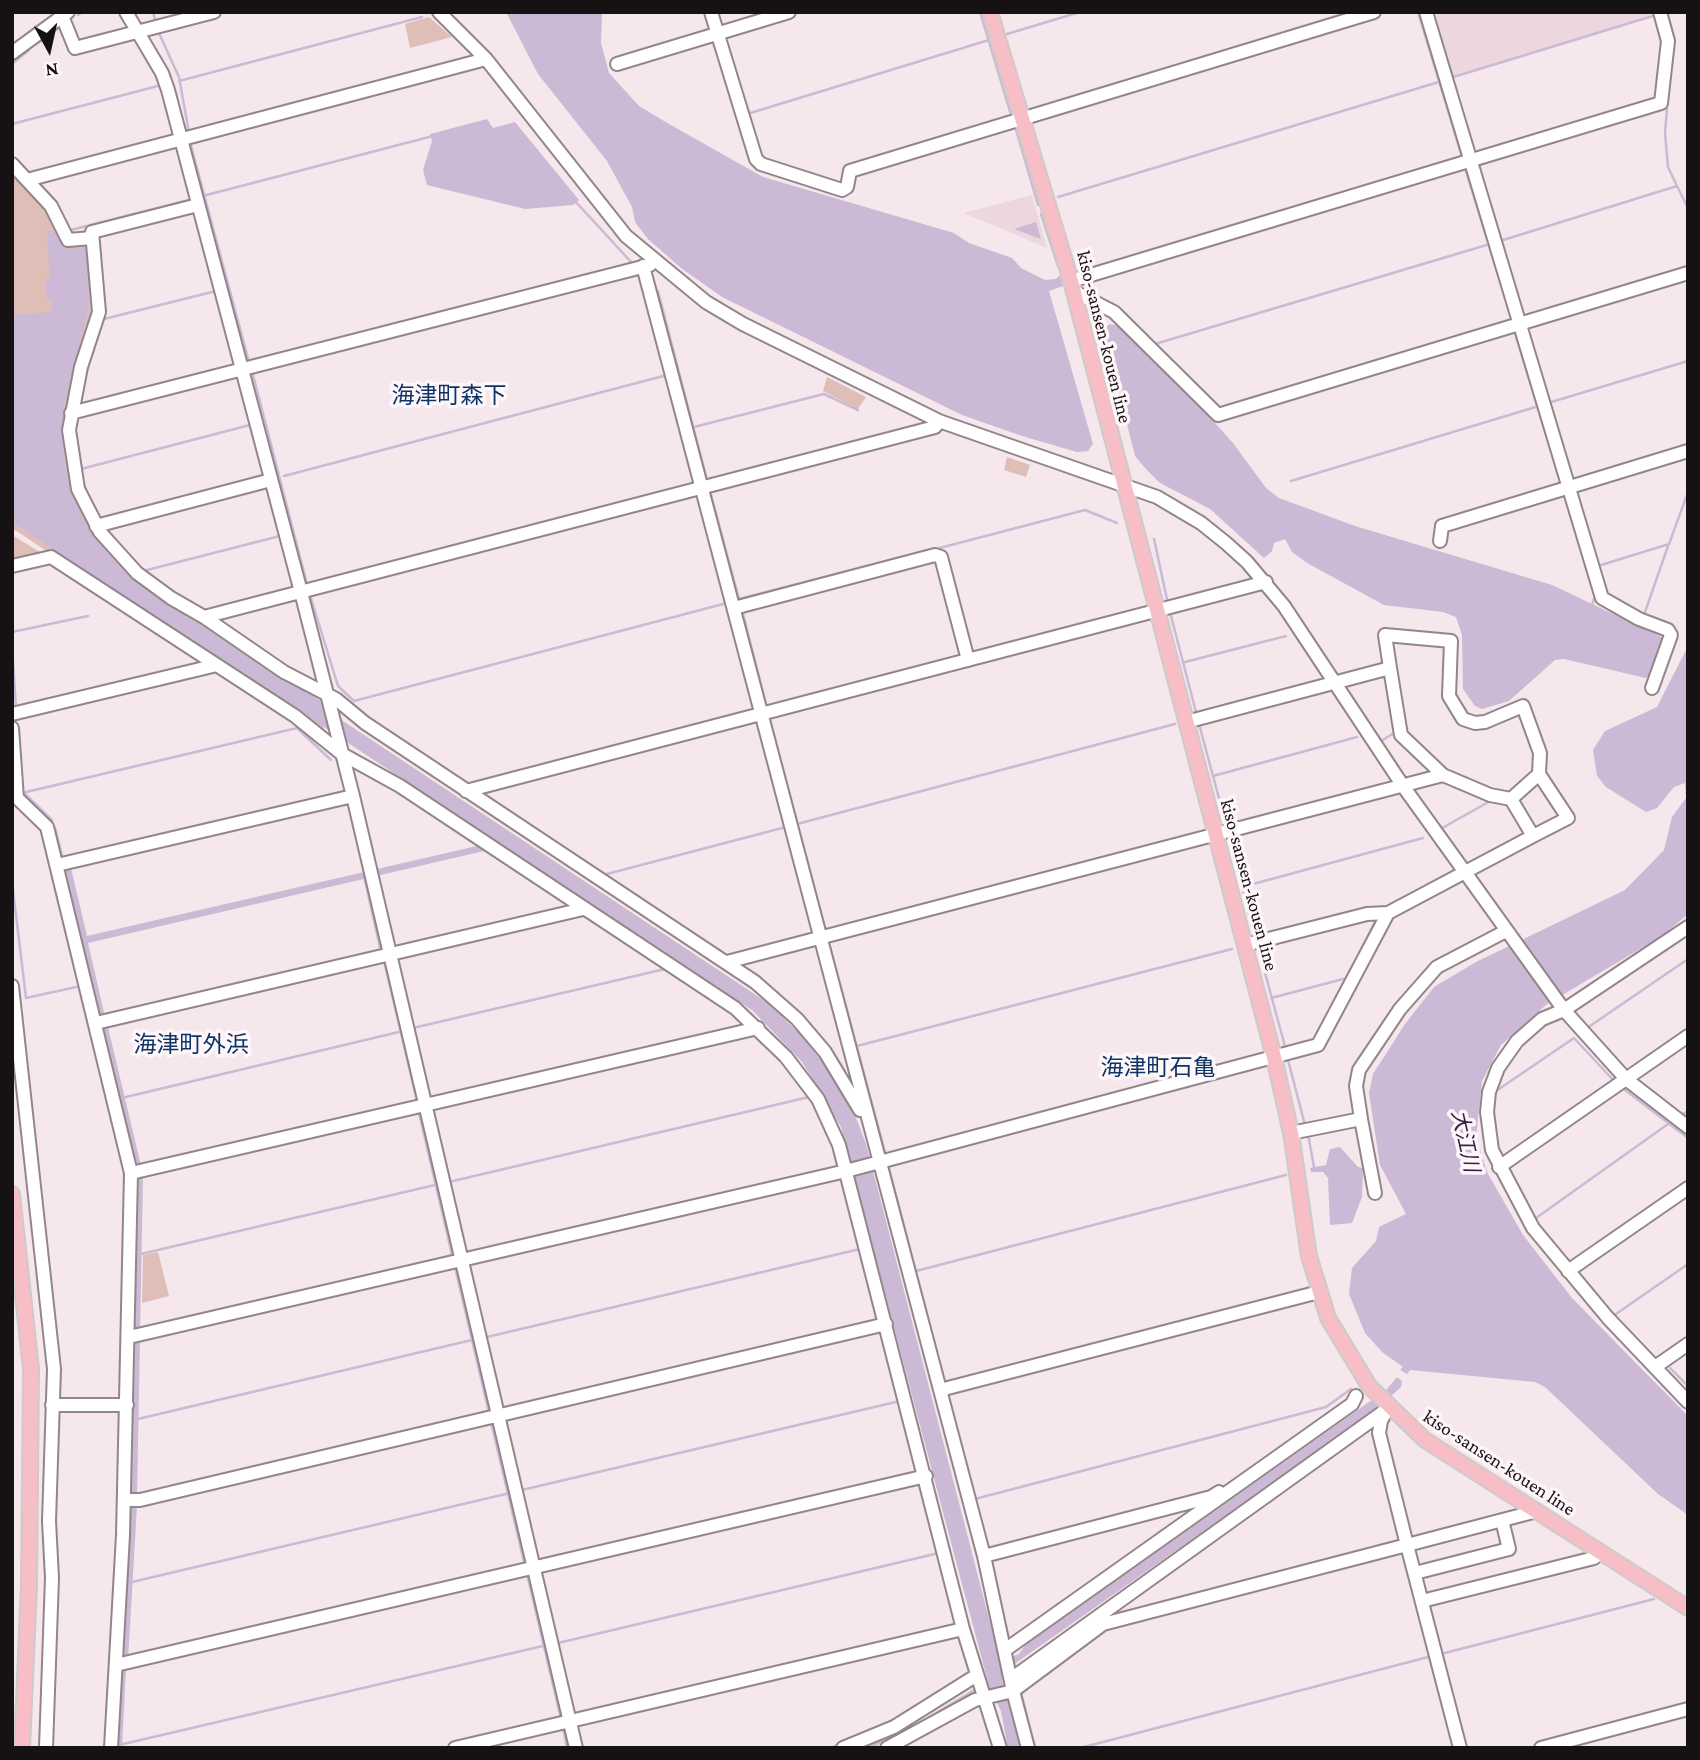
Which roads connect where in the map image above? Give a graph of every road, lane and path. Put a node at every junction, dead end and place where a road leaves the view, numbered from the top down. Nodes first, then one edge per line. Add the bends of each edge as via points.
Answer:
1 (126, 12) edge
2 (214, 12) edge
3 (711, 12) edge
4 (789, 12) edge
5 (990, 12) edge
6 (1374, 12) edge
7 (1426, 12) edge
8 (1660, 12) edge
9 (66, 14) edge
10 (446, 14) edge
11 (139, 32) junction
12 (718, 34) junction
13 (12, 53) edge
14 (486, 59) junction
15 (617, 64) dead end
16 (1022, 119) junction
17 (181, 139) junction
18 (1470, 161) junction
19 (12, 164) edge
20 (27, 180) junction
21 (197, 201) junction
22 (92, 238) junction
23 (657, 264) junction
24 (643, 266) junction
25 (1688, 273) edge
26 (1072, 286) junction
27 (1519, 324) junction
28 (242, 370) junction
29 (71, 413) junction
30 (939, 421) junction
31 (1688, 451) edge
32 (271, 480) junction
33 (1123, 486) junction
34 (1569, 486) junction
35 (701, 488) junction
36 (96, 526) junction
37 (1440, 541) dead end
38 (12, 566) edge
39 (1265, 582) junction
40 (301, 592) junction
41 (734, 608) junction
42 (1157, 611) junction
43 (204, 617) junction
44 (968, 660) junction
45 (217, 665) junction
46 (1390, 668) junction
47 (1335, 683) junction
48 (1652, 688) dead end
49 (327, 695) junction
50 (12, 713) edge
51 (761, 714) junction
52 (1186, 722) junction
53 (12, 728) edge
54 (342, 751) junction
55 (1539, 774) junction
56 (1443, 775) junction
57 (1403, 786) junction
58 (466, 790) junction
59 (14, 796) edge
60 (353, 796) junction
61 (1511, 799) junction
62 (1216, 834) junction
63 (1533, 836) junction
64 (57, 865) junction
65 (1465, 873) junction
66 (583, 909) junction
67 (1388, 913) junction
68 (1688, 927) edge
69 (1508, 934) junction
70 (820, 937) junction
71 (1245, 945) junction
72 (390, 954) junction
73 (727, 962) junction
74 (12, 986) edge
75 (1562, 1008) junction
76 (96, 1023) junction
77 (758, 1028) junction
78 (1688, 1036) edge
79 (1274, 1057) junction
80 (1626, 1079) junction
81 (426, 1107) junction
82 (1361, 1119) junction
83 (868, 1122) junction
84 (1688, 1127) edge
85 (1291, 1133) junction
86 (877, 1161) junction
87 (1499, 1167) junction
88 (848, 1170) junction
89 (131, 1174) junction
90 (1688, 1188) edge
91 (1375, 1193) dead end
92 (12, 1194) edge
93 (462, 1261) junction
94 (1568, 1271) junction
95 (1318, 1292) junction
96 (886, 1324) junction
97 (129, 1338) junction
98 (1688, 1344) edge
99 (1655, 1367) junction
100 (940, 1390) junction
101 (1372, 1390) junction
102 (1356, 1396) junction
103 (1688, 1402) edge
104 (52, 1405) junction
105 (127, 1405) junction
106 (1387, 1406) junction
107 (498, 1415) junction
108 (926, 1475) junction
109 (124, 1500) junction
110 (1537, 1511) junction
111 (1502, 1520) junction
112 (1407, 1545) junction
113 (1599, 1550) junction
114 (984, 1556) junction
115 (534, 1567) junction
116 (1415, 1573) junction
117 (1422, 1601) junction
118 (1688, 1608) edge
119 (963, 1629) junction
120 (1006, 1653) junction
121 (116, 1665) junction
122 (1011, 1685) junction
123 (983, 1688) junction
124 (1688, 1709) edge
125 (570, 1721) junction
126 (22, 1748) edge
127 (46, 1748) edge
128 (111, 1748) edge
129 (455, 1748) edge
130 (576, 1748) edge
131 (843, 1748) edge
132 (887, 1748) edge
133 (1000, 1748) edge
134 (1028, 1748) edge
135 (1460, 1748) edge
136 (1541, 1748) edge

1 - 11 street
2 - 11 street
3 - 12 street
4 - 12 street
5 - 16 main road, kiso-sansen-kouen line
6 - 16 street
7 - 18 street
8 - 18 street via 1668,41 1661,103
9 - 11 street via 75,48
9 - 13 street
10 - 14 street
11 - 17 street via 162,73
12 - 15 street
12 - 16 street via 756,159 842,190 850,171
14 - 17 street
14 - 23 street via 599,205
16 - 26 main road, kiso-sansen-kouen line
17 - 20 street
17 - 21 street
18 - 26 street
18 - 27 street
19 - 20 street
20 - 22 street via 51,206 68,240
21 - 22 street via 92,232
21 - 28 street
22 - 29 street via 99,312
23 - 24 street
23 - 30 street via 743,324
24 - 28 street
24 - 35 street
25 - 27 street
26 - 27 street via 1114,312 1218,415
26 - 33 main road, kiso-sansen-kouen line
27 - 34 street
28 - 29 street
28 - 32 street
29 - 36 street via 69,444 78,489
30 - 33 street
30 - 35 street via 935,427
31 - 34 street
32 - 36 street
32 - 40 street
33 - 39 street via 1157,497 1201,523
33 - 42 main road, kiso-sansen-kouen line
34 - 37 street via 1441,526
34 - 48 street via 1602,598 1671,635
35 - 40 street
35 - 41 street
36 - 43 street via 137,573
38 - 45 street via 51,557
39 - 42 street
39 - 47 street
40 - 43 street
40 - 49 street
41 - 44 street via 935,555 941,557
41 - 51 street
42 - 44 street
42 - 52 main road, kiso-sansen-kouen line
43 - 49 street via 284,673
44 - 51 street
45 - 50 street
45 - 54 street
46 - 47 street
46 - 55 street via 1385,635 1451,641 1451,702 1463,719 1475,723 1523,706 1540,753
46 - 56 street via 1401,735
47 - 52 street
47 - 57 street
49 - 54 street
49 - 58 street
51 - 58 street
51 - 70 street
52 - 62 main road, kiso-sansen-kouen line
53 - 59 street
54 - 60 street
54 - 66 street
55 - 61 street
55 - 63 street via 1568,818
56 - 57 street
56 - 61 street
57 - 62 street
57 - 65 street
58 - 73 street
59 - 64 street via 47,827
60 - 64 street
60 - 72 street
61 - 63 street
62 - 70 street
62 - 71 main road, kiso-sansen-kouen line
63 - 65 street
64 - 76 street
65 - 67 street
65 - 69 street
66 - 72 street
66 - 77 street via 735,1008
67 - 71 street via 1367,914
67 - 79 street via 1318,1045
68 - 75 street
69 - 75 street
69 - 82 street via 1437,967 1400,1009 1359,1070 1356,1086
70 - 73 street
70 - 83 street
71 - 79 main road, kiso-sansen-kouen line
72 - 76 street
72 - 81 street
73 - 83 street via 797,1019 834,1066
74 - 104 street via 54,1369
75 - 80 street
75 - 87 street via 1517,1041 1489,1091 1488,1133
76 - 89 street
77 - 81 street
77 - 88 street via 818,1099
78 - 80 street
79 - 85 main road, kiso-sansen-kouen line
79 - 86 street
80 - 84 street
80 - 87 street
81 - 89 street
81 - 93 street
82 - 85 street
82 - 91 street
83 - 86 street
85 - 95 main road, kiso-sansen-kouen line
86 - 88 street
86 - 100 street
87 - 94 street via 1533,1228
88 - 93 street
88 - 96 street
89 - 97 street
90 - 94 street
92 - 126 main road via 32,1369
93 - 97 street
93 - 107 street
94 - 99 street
95 - 100 street
95 - 101 main road, kiso-sansen-kouen line via 1340,1343
96 - 107 street
96 - 108 street
97 - 105 street
98 - 99 street
99 - 103 street
100 - 114 street
101 - 102 street
101 - 106 main road, kiso-sansen-kouen line
102 - 114 street via 1211,1497
102 - 120 street via 1353,1404
104 - 105 street
104 - 127 street
105 - 109 street
106 - 110 main road, kiso-sansen-kouen line via 1424,1440
106 - 112 street via 1380,1433
106 - 122 street
107 - 109 street
107 - 115 street
108 - 115 street
108 - 119 street
109 - 121 street
110 - 111 street
110 - 113 main road, kiso-sansen-kouen line
111 - 112 street
111 - 116 street via 1509,1549
112 - 116 street
112 - 122 street via 1103,1624
113 - 117 street via 1594,1558
113 - 118 main road, kiso-sansen-kouen line
114 - 120 street
115 - 121 street
115 - 125 street
116 - 117 street
117 - 135 street
119 - 123 street
119 - 125 street
120 - 122 street
121 - 128 street
122 - 123 street
122 - 134 street
123 - 131 street
123 - 132 street via 975,1700
123 - 133 street
124 - 136 street
125 - 129 street
125 - 130 street

